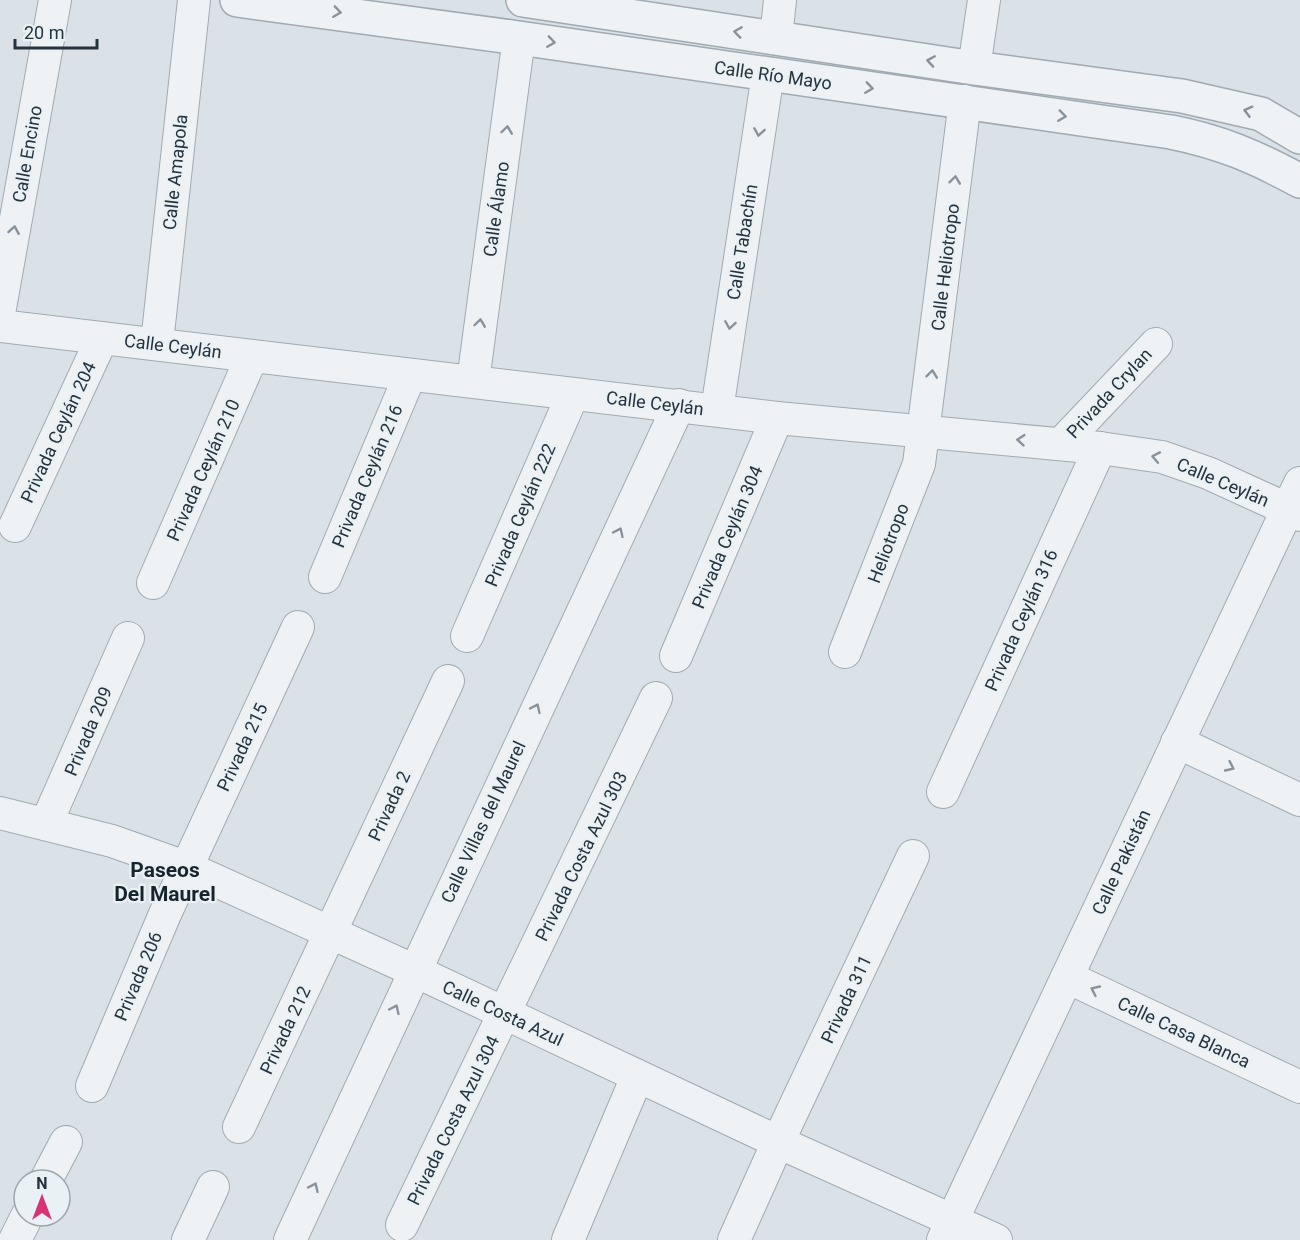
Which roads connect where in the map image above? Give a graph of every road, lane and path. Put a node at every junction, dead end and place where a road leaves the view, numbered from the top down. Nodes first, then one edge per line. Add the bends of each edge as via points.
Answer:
1 (55, 0) edge
2 (194, 0) edge
3 (237, 0) edge
4 (523, 0) edge
5 (780, 0) edge
6 (984, 0) edge
7 (302, 4) edge
8 (519, 38) junction
9 (776, 38) junction
10 (974, 68) junction
11 (768, 74) junction
12 (965, 101) junction
13 (1300, 137) edge
14 (1300, 180) edge
15 (0, 308) edge
16 (0, 326) edge
17 (102, 338) junction
18 (157, 343) junction
19 (1156, 344) dead end
20 (252, 356) junction
21 (410, 375) junction
22 (472, 381) junction
23 (573, 394) junction
24 (679, 405) junction
25 (717, 410) junction
26 (777, 418) junction
27 (925, 432) junction
28 (1062, 443) junction
29 (1100, 448) junction
30 (1296, 503) edge
31 (15, 526) dead end
32 (325, 576) dead end
33 (153, 583) dead end
34 (298, 627) dead end
35 (467, 636) dead end
36 (128, 638) dead end
37 (845, 652) dead end
38 (676, 656) dead end
39 (448, 681) dead end
40 (656, 698) dead end
41 (1177, 742) junction
42 (943, 792) dead end
43 (1300, 800) edge
44 (0, 813) edge
45 (46, 824) junction
46 (914, 856) dead end
47 (188, 868) junction
48 (329, 932) junction
49 (413, 970) junction
50 (1067, 977) junction
51 (505, 1014) junction
52 (637, 1077) junction
53 (92, 1086) dead end
54 (1300, 1087) edge
55 (239, 1127) dead end
56 (66, 1142) dead end
57 (778, 1142) junction
58 (52, 1168) edge
59 (213, 1187) dead end
60 (402, 1225) dead end
61 (948, 1230) edge
62 (188, 1240) edge
63 (290, 1240) edge
64 (567, 1240) edge
65 (734, 1240) edge
66 (996, 1240) edge

15 -> 1 street, Calle Encino
2 - 18 street, Calle Amapola
3 - 7 street, Calle Río Mayo
9 -> 4 street, Calle Río Mayo
5 - 9 street
6 - 10 street
7 -> 8 street, Calle Río Mayo
8 -> 11 street, Calle Río Mayo
22 -> 8 street, Calle Álamo
10 -> 9 street, Calle Río Mayo
13 -> 10 street, Calle Río Mayo via 1261,114 1226,105
11 -> 12 street, Calle Río Mayo
11 -> 25 street, Calle Tabachín
12 -> 14 street, Calle Río Mayo via 1216,141
27 -> 12 street, Calle Heliotropo
16 - 17 street, Calle Ceylán
17 - 18 street, Calle Ceylán
17 - 31 street, Privada Ceylán 204
18 - 20 street, Calle Ceylán
19 - 28 street, Privada Crylan
20 - 21 street, Calle Ceylán
20 - 33 street, Privada Ceylán 210
21 - 22 street, Calle Ceylán
21 - 32 street, Privada Ceylán 216
22 - 23 street, Calle Ceylán
23 - 24 street, Calle Ceylán
23 - 35 street, Privada Ceylán 222
24 - 25 street, Calle Ceylán
49 -> 24 street, Calle Villas del Maurel
25 - 26 street, Calle Ceylán
26 - 27 street, Calle Ceylán
26 - 38 street, Privada Ceylán 304
28 -> 27 street, Calle Ceylán
27 - 37 street, Heliotropo via 919,464
28 - 29 street, Calle Ceylán
30 -> 29 street, Calle Ceylán via 1162,457
29 - 42 street, Privada Ceylán 316
30 - 41 street, Calle Pakistán
34 - 47 street, Privada 215
36 - 45 street, Privada 209
39 - 48 street, Privada 2
40 - 51 street, Privada Costa Azul 303
41 -> 43 street
41 - 50 street, Calle Pakistán
44 - 45 street, Calle Costa Azul
45 - 47 street, Calle Costa Azul via 112,841
46 - 57 street, Privada 311
47 - 48 street, Calle Costa Azul
47 - 53 street, Privada 206
48 - 49 street, Calle Costa Azul
48 - 55 street, Privada 212
49 - 51 street, Calle Costa Azul
63 -> 49 street, Calle Villas del Maurel
54 -> 50 street, Calle Casa Blanca
50 - 61 street, Calle Pakistán
51 - 52 street, Calle Costa Azul
51 - 60 street, Privada Costa Azul 304
52 - 57 street, Calle Costa Azul
52 - 64 street
56 - 58 street
57 - 61 street, Calle Costa Azul
57 - 65 street, Privada 311
59 - 62 street
61 - 66 street, Calle Costa Azul

